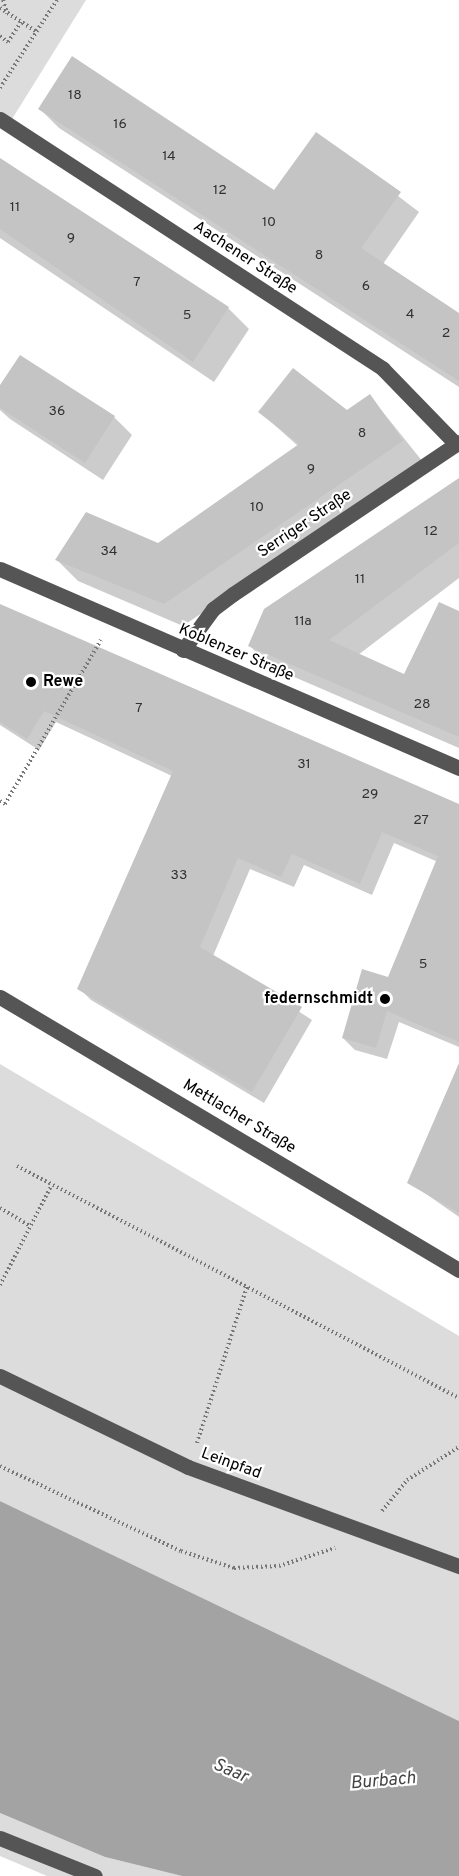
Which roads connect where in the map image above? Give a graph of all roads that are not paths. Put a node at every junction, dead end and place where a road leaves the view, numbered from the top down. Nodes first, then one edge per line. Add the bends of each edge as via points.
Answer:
1 (0, 119) edge
2 (458, 443) edge
3 (0, 569) edge
4 (183, 650) junction
5 (459, 768) edge
6 (0, 997) edge
7 (459, 1270) edge
8 (0, 1376) edge
9 (459, 1566) edge
10 (0, 1838) edge
11 (95, 1876) edge

1 - 2 street, Aachener Straße via 383,369
2 - 4 street, Serriger Straße via 213,609
3 - 4 street, Koblenzer Straße
4 - 5 street, Koblenzer Straße
6 - 7 street, Mettlacher Straße
8 - 9 street, Leinpfad via 188,1467
10 - 11 street

